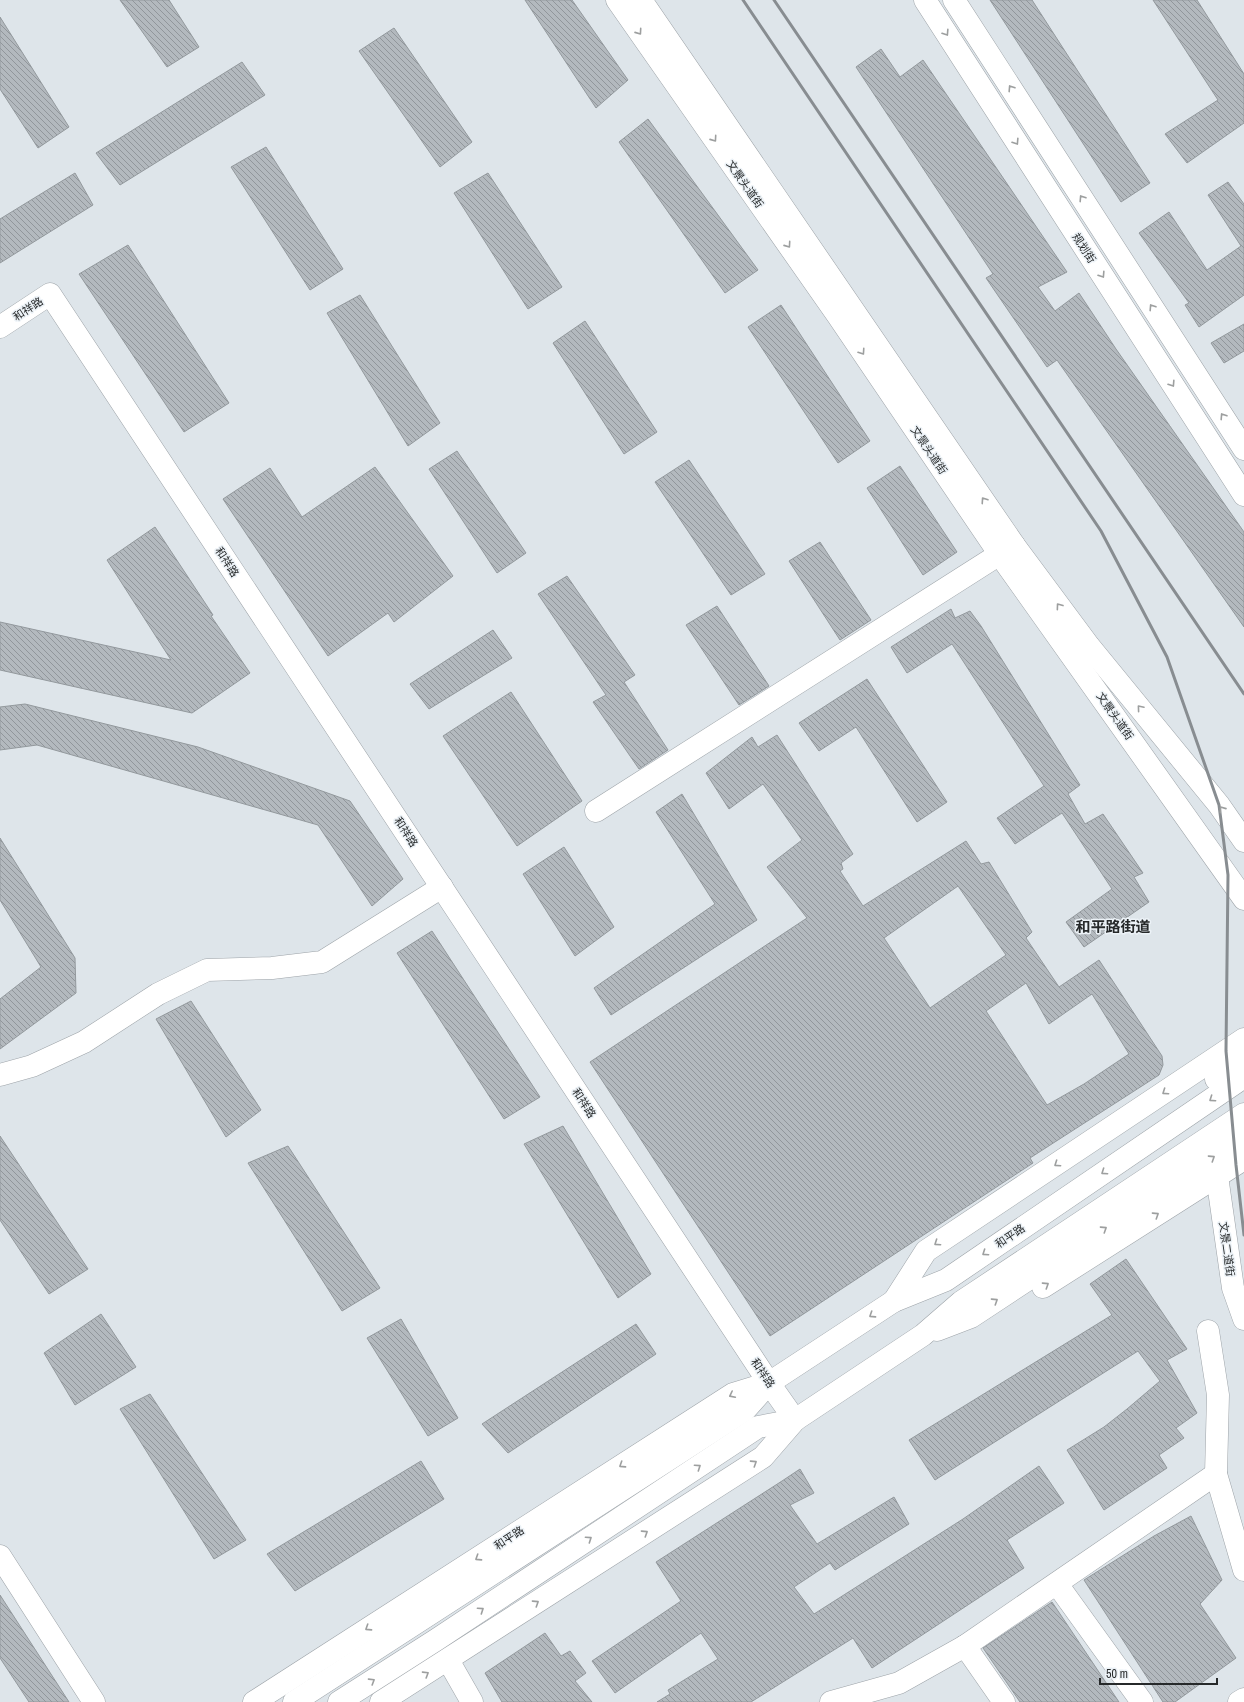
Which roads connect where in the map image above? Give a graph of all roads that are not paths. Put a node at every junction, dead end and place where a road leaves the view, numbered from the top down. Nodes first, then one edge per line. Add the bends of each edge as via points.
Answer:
1 (617, 0) edge
2 (641, 0) edge
3 (925, 0) edge
4 (954, 0) edge
5 (0, 327) edge
6 (1244, 449) edge
7 (1244, 495) edge
8 (1007, 549) junction
9 (596, 811) dead end
10 (1244, 841) edge
11 (442, 887) junction
12 (1244, 898) edge
13 (1244, 1039) edge
14 (1244, 1060) edge
15 (0, 1075) edge
16 (1244, 1077) edge
17 (1244, 1114) edge
18 (1244, 1137) edge
19 (1244, 1159) edge
20 (1217, 1176) junction
21 (894, 1301) junction
22 (1244, 1319) edge
23 (1208, 1331) dead end
24 (922, 1335) junction
25 (768, 1383) junction
26 (795, 1420) junction
27 (1216, 1474) junction
28 (0, 1556) edge
29 (1244, 1570) edge
30 (1057, 1584) junction
31 (965, 1646) junction
32 (448, 1660) junction
33 (1244, 1699) edge
34 (94, 1702) edge
35 (254, 1702) edge
36 (294, 1702) edge
37 (339, 1702) edge
38 (381, 1702) edge
39 (472, 1702) edge
40 (831, 1702) edge
41 (1004, 1702) edge
42 (1142, 1702) edge
43 (1239, 1702) edge

1 -> 8 main road, 文景头道街 via 838,316
8 -> 2 main road, 文景头道街
3 -> 7 main road, 规划街
6 -> 4 main road
5 - 11 main road, 和祥路 via 50,294
8 - 9 main road
10 -> 8 main road, 文景头道街 via 1219,805
8 - 12 main road, 文景头道街
11 - 15 main road via 322,962 272,968 208,970 158,994 84,1042 32,1066
11 - 25 main road, 和祥路
13 -> 21 main road via 926,1251
14 - 21 main road via 936,1269
16 -> 21 main road, 和平路 via 946,1280
17 - 24 main road via 961,1302
24 -> 18 main road via 971,1317
19 - 20 main road
20 - 22 main road, 文景二道街 via 1233,1288
24 -> 20 main road via 978,1329
21 -> 25 main road, 和平路
23 - 27 main road via 1218,1395
24 - 26 main road
25 - 26 main road, 和祥路
25 -> 35 main road, 和平路 via 732,1394
25 - 36 main road, 和平路 via 744,1410
32 -> 26 main road via 763,1457
37 -> 26 main road via 758,1427
27 - 29 main road
27 - 30 main road
28 - 34 main road
30 - 31 main road
30 - 42 main road
31 - 40 main road via 899,1683
31 - 41 main road
38 -> 32 main road
32 - 39 main road
33 - 43 main road

